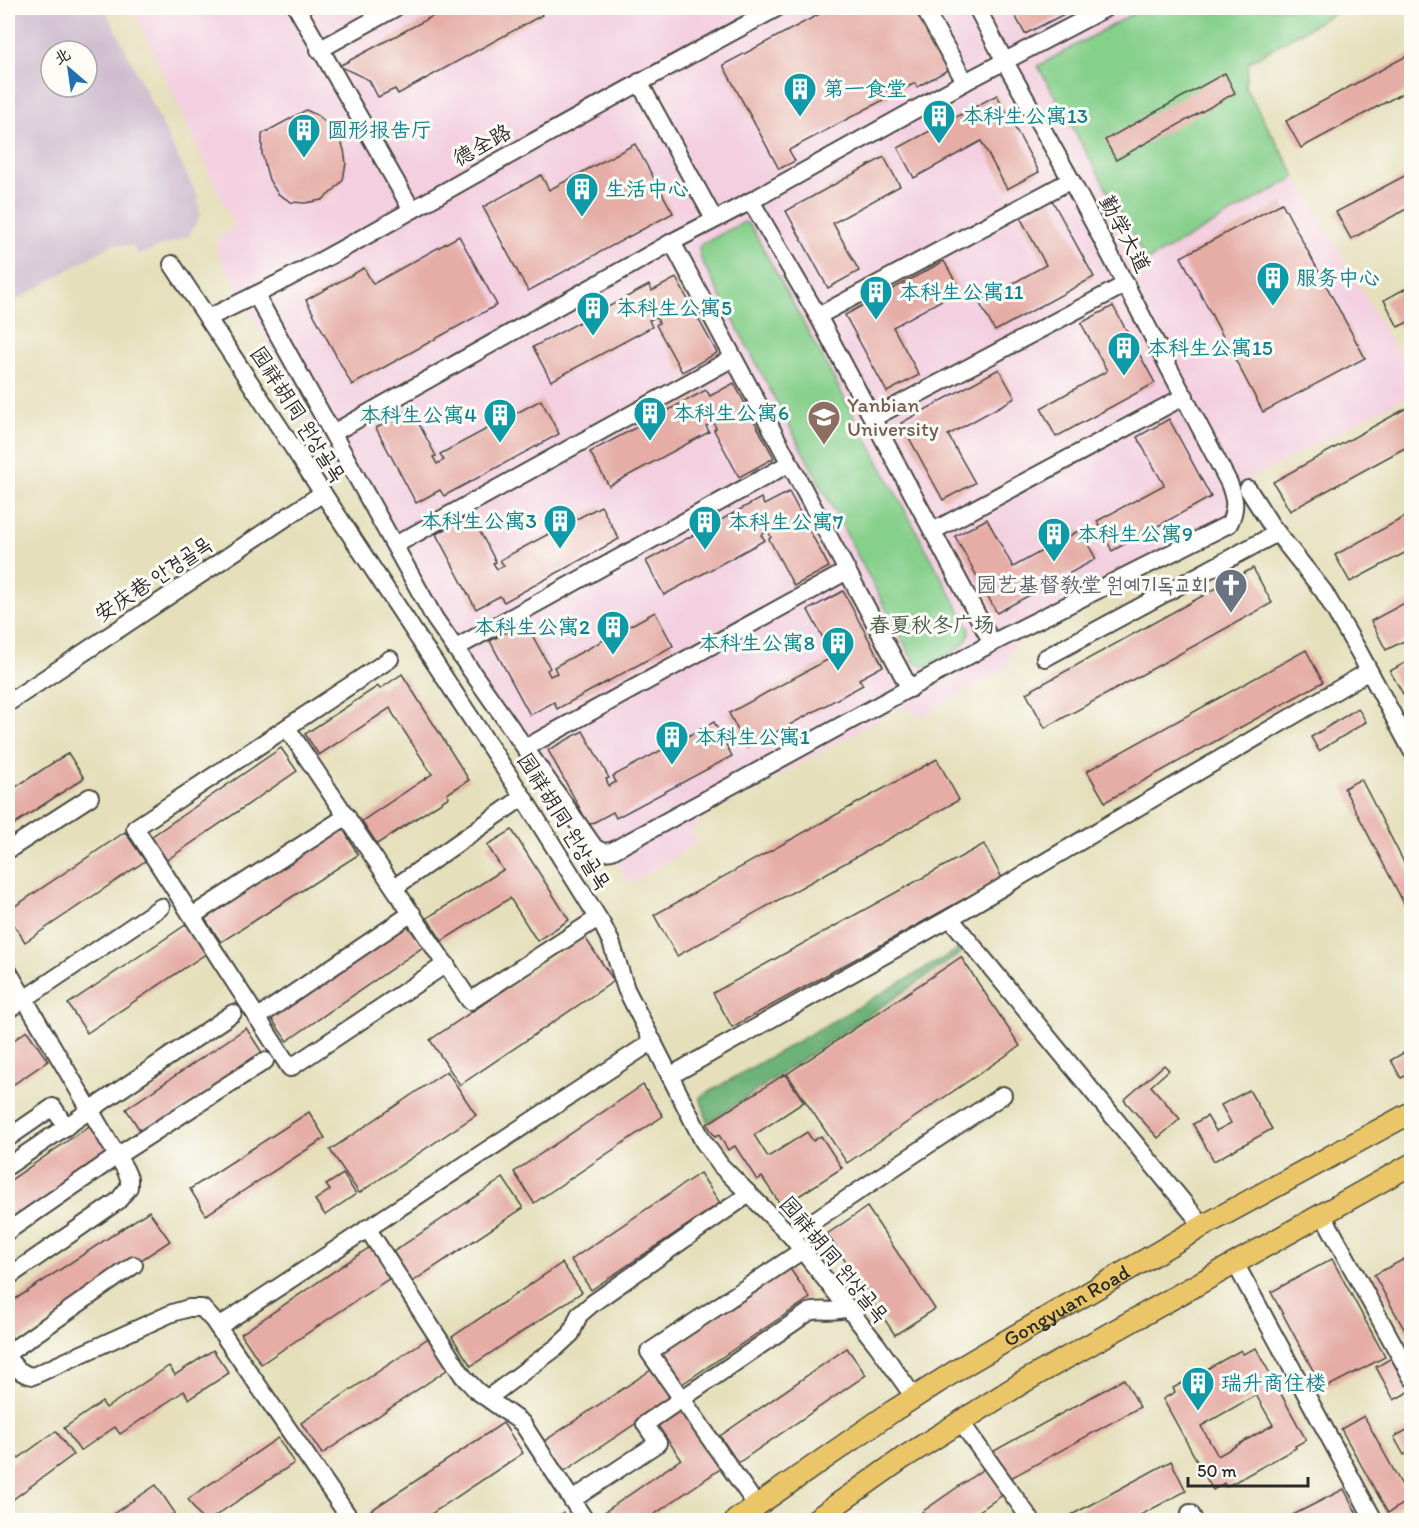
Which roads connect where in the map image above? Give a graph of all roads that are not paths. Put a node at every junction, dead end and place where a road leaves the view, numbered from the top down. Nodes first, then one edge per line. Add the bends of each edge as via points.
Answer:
1 (297, 8) edge
2 (395, 8) edge
3 (777, 8) edge
4 (924, 8) edge
5 (977, 8) edge
6 (1106, 8) edge
7 (319, 50) junction
8 (1005, 62) junction
9 (639, 82) junction
10 (965, 82) junction
11 (1071, 180) junction
12 (751, 201) junction
13 (412, 210) junction
14 (714, 219) junction
15 (672, 242) junction
16 (172, 264) dead end
17 (1126, 284) junction
18 (256, 295) junction
19 (818, 316) junction
20 (207, 318) junction
21 (733, 358) junction
22 (1185, 396) junction
23 (873, 418) junction
24 (333, 433) junction
25 (790, 463) junction
26 (1248, 489) dead end
27 (323, 493) junction
28 (933, 531) junction
29 (1277, 533) junction
30 (394, 545) junction
31 (847, 571) junction
32 (992, 643) junction
33 (456, 648) junction
34 (1046, 658) dead end
35 (390, 659) dead end
36 (1369, 671) junction
37 (910, 689) junction
38 (8, 703) edge
39 (287, 728) junction
40 (525, 748) junction
41 (1412, 751) edge
42 (90, 797) dead end
43 (523, 797) junction
44 (347, 816) junction
45 (8, 850) edge
46 (395, 888) junction
47 (161, 907) dead end
48 (412, 913) junction
49 (192, 916) junction
50 (598, 918) junction
51 (950, 918) junction
52 (446, 964) junction
53 (8, 971) edge
54 (24, 999) junction
55 (8, 1010) edge
56 (233, 1013) dead end
57 (257, 1018) junction
58 (653, 1041) junction
59 (265, 1061) dead end
60 (670, 1076) junction
61 (1003, 1095) dead end
62 (90, 1110) junction
63 (1412, 1113) edge
64 (66, 1126) junction
65 (8, 1137) edge
66 (117, 1156) junction
67 (1412, 1164) edge
68 (8, 1166) edge
69 (749, 1194) junction
70 (1322, 1213) junction
71 (1203, 1226) junction
72 (368, 1228) junction
73 (8, 1231) edge
74 (791, 1236) junction
75 (803, 1250) junction
76 (1235, 1263) junction
77 (134, 1265) dead end
78 (8, 1277) edge
79 (847, 1308) junction
80 (218, 1327) junction
81 (8, 1353) edge
82 (8, 1358) edge
83 (1412, 1378) edge
84 (914, 1397) junction
85 (488, 1398) junction
86 (682, 1399) junction
87 (960, 1421) junction
88 (572, 1500) junction
89 (757, 1506) junction
90 (351, 1521) edge
91 (585, 1521) edge
92 (736, 1521) edge
93 (815, 1521) edge
94 (1031, 1521) edge
95 (1374, 1521) edge

1 - 7 street
2 - 7 street
3 - 9 street, 德全路
4 - 10 street
5 - 8 street, 勤学大道
6 - 8 street
7 - 13 street
8 - 10 street
8 - 11 street, 勤学大道
9 - 13 street, 德全路
9 - 14 street
10 - 12 street
11 - 17 street, 勤学大道
11 - 19 street
12 - 14 street
12 - 19 street
13 - 18 street, 德全路
14 - 15 street
15 - 21 street
15 - 24 street
16 - 20 street, 园祥胡同 원상골목
17 - 22 street, 勤学大道
17 - 23 street
18 - 20 street, 德全路
18 - 24 street, 勤学大道
19 - 23 street
20 - 27 street, 园祥胡同 원상골목
21 - 25 street
21 - 30 street
22 - 28 street
22 - 32 street, 勤学大道 via 1236,501 1229,524
23 - 28 street
24 - 30 street, 勤学大道
25 - 31 street
25 - 33 street
26 - 29 street
27 - 38 street, 安庆巷 안경골목
27 - 43 street, 园祥胡同 원상골목
28 - 32 street
29 - 34 street
29 - 36 street via 1324,592
30 - 33 street, 勤学大道 via 435,619
31 - 37 street
31 - 40 street
32 - 37 street, 勤学大道
33 - 40 street, 勤学大道
35 - 39 street
36 - 41 street
36 - 51 street
37 - 40 street, 勤学大道 via 612,851 595,848
39 - 44 street
39 - 49 street via 135,828
42 - 45 street
43 - 46 street
43 - 50 street, 园祥胡同 원상골목
44 - 46 street
44 - 49 street
46 - 48 street
47 - 54 street
48 - 52 street
48 - 57 street
49 - 57 street
50 - 52 street via 470,1001
50 - 58 street, 园祥胡同 원상골목
51 - 60 street
51 - 71 street
52 - 57 street via 290,1068
53 - 54 street
54 - 55 street
54 - 62 street
56 - 62 street
58 - 60 street, 园祥胡同 원상골목
58 - 72 street
59 - 66 street
60 - 69 street, 园祥胡同 원상골목 via 703,1141
61 - 74 street
62 - 64 street
62 - 66 street
63 - 71 main road, Gongyuan Road
64 - 65 street via 53,1107
64 - 68 street
66 - 73 street
66 - 78 street via 129,1178 125,1194
67 - 70 main road
69 - 74 street, 园祥胡同 원상골목
69 - 85 street via 593,1303 557,1347
70 - 76 main road
70 - 83 street
71 - 84 main road, Gongyuan Road
72 - 80 street
72 - 85 street via 463,1376
74 - 75 street, 园祥胡同 원상골목
75 - 79 street, 园祥胡同 원상골목
75 - 86 street via 649,1352
76 - 87 main road
76 - 95 street
77 - 81 street
79 - 84 street, 园祥胡同 원상골목
79 - 86 street via 809,1312
80 - 82 street via 202,1308 189,1308 33,1376 24,1375
80 - 90 street
84 - 89 main road, Gongyuan Road
85 - 88 street via 522,1424
86 - 88 street via 645,1424 658,1443
86 - 89 street
87 - 93 main road
87 - 94 street
88 - 91 street
89 - 92 main road, Gongyuan Road

